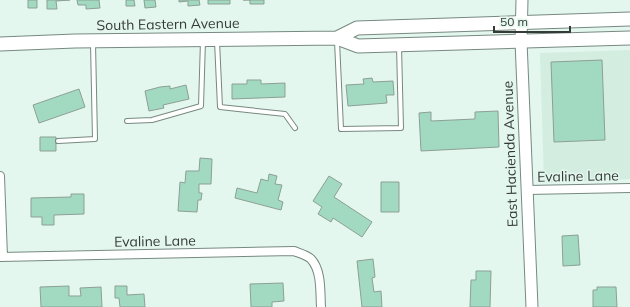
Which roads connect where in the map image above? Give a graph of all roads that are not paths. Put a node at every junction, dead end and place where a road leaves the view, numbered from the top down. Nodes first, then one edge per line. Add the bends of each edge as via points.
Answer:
1 (522, 0) edge
2 (630, 19) edge
3 (521, 21) junction
4 (337, 38) junction
5 (630, 38) edge
6 (203, 39) junction
7 (217, 39) junction
8 (93, 41) junction
9 (521, 41) junction
10 (0, 44) edge
11 (399, 44) junction
12 (127, 121) dead end
13 (295, 128) dead end
14 (58, 141) dead end
15 (0, 176) edge
16 (630, 188) edge
17 (527, 190) junction
18 (2, 257) edge
19 (320, 307) edge
20 (532, 307) edge

1 - 3 main road, East Hacienda Avenue
2 - 3 main road, South Eastern Avenue
3 - 4 main road, South Eastern Avenue via 358,28
3 - 9 main road, East Hacienda Avenue
4 - 7 main road, South Eastern Avenue
4 - 11 main road, South Eastern Avenue via 358,46
4 - 11 lane via 341,129 401,128
5 - 9 main road, South Eastern Avenue
6 - 7 main road, South Eastern Avenue
6 - 8 main road, South Eastern Avenue
6 - 12 lane via 201,106 152,120
7 - 13 lane via 220,107 285,114
8 - 10 main road, South Eastern Avenue
8 - 14 lane via 96,139
9 - 11 main road, South Eastern Avenue
9 - 17 main road, East Hacienda Avenue
15 - 18 street
16 - 17 street, Evaline Lane
17 - 20 main road, East Hacienda Avenue
18 - 19 street, Evaline Lane via 294,251 310,258 316,266

